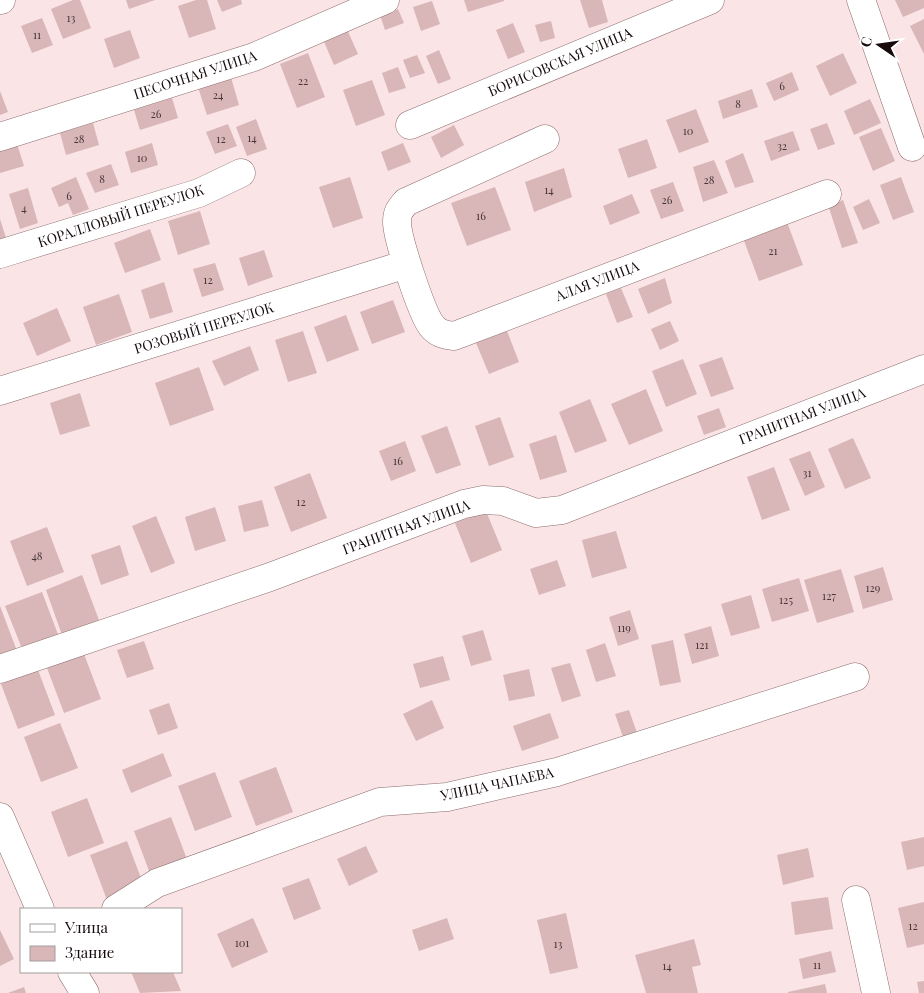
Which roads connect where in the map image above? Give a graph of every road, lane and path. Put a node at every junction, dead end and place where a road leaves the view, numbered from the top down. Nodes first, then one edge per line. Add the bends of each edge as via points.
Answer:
1 (385, 0) edge
2 (710, 0) edge
3 (862, 0) edge
4 (410, 125) dead end
5 (0, 137) edge
6 (545, 139) dead end
7 (912, 147) dead end
8 (241, 173) dead end
9 (827, 194) dead end
10 (0, 254) edge
11 (407, 264) junction
12 (924, 369) edge
13 (0, 391) edge
14 (0, 669) edge
15 (855, 677) dead end
16 (0, 817) edge
17 (856, 900) dead end
18 (40, 908) edge
19 (118, 908) edge
20 (876, 993) edge

1 - 5 street, ПЕСОЧНАЯ УЛИЦА via 254,57
2 - 4 street, БОРИСОВСКАЯ УЛИЦА
3 - 7 street
6 - 11 street, АЛАЯ УЛИЦА via 406,202 398,211 397,224
8 - 10 street, КОРАЛЛОВЫЙ ПЕРЕУЛОК via 200,193
9 - 11 street, АЛАЯ УЛИЦА via 454,336 441,334 430,324
11 - 13 street, РОЗОВЫЙ ПЕРЕУЛОК
12 - 14 street, ГРАНИТНАЯ УЛИЦА via 562,510 536,513 503,502 483,500 464,504 270,577
15 - 19 street, УЛИЦА ЧАПАЕВА via 557,772 447,797 380,802 157,883
16 - 18 street
17 - 20 street

